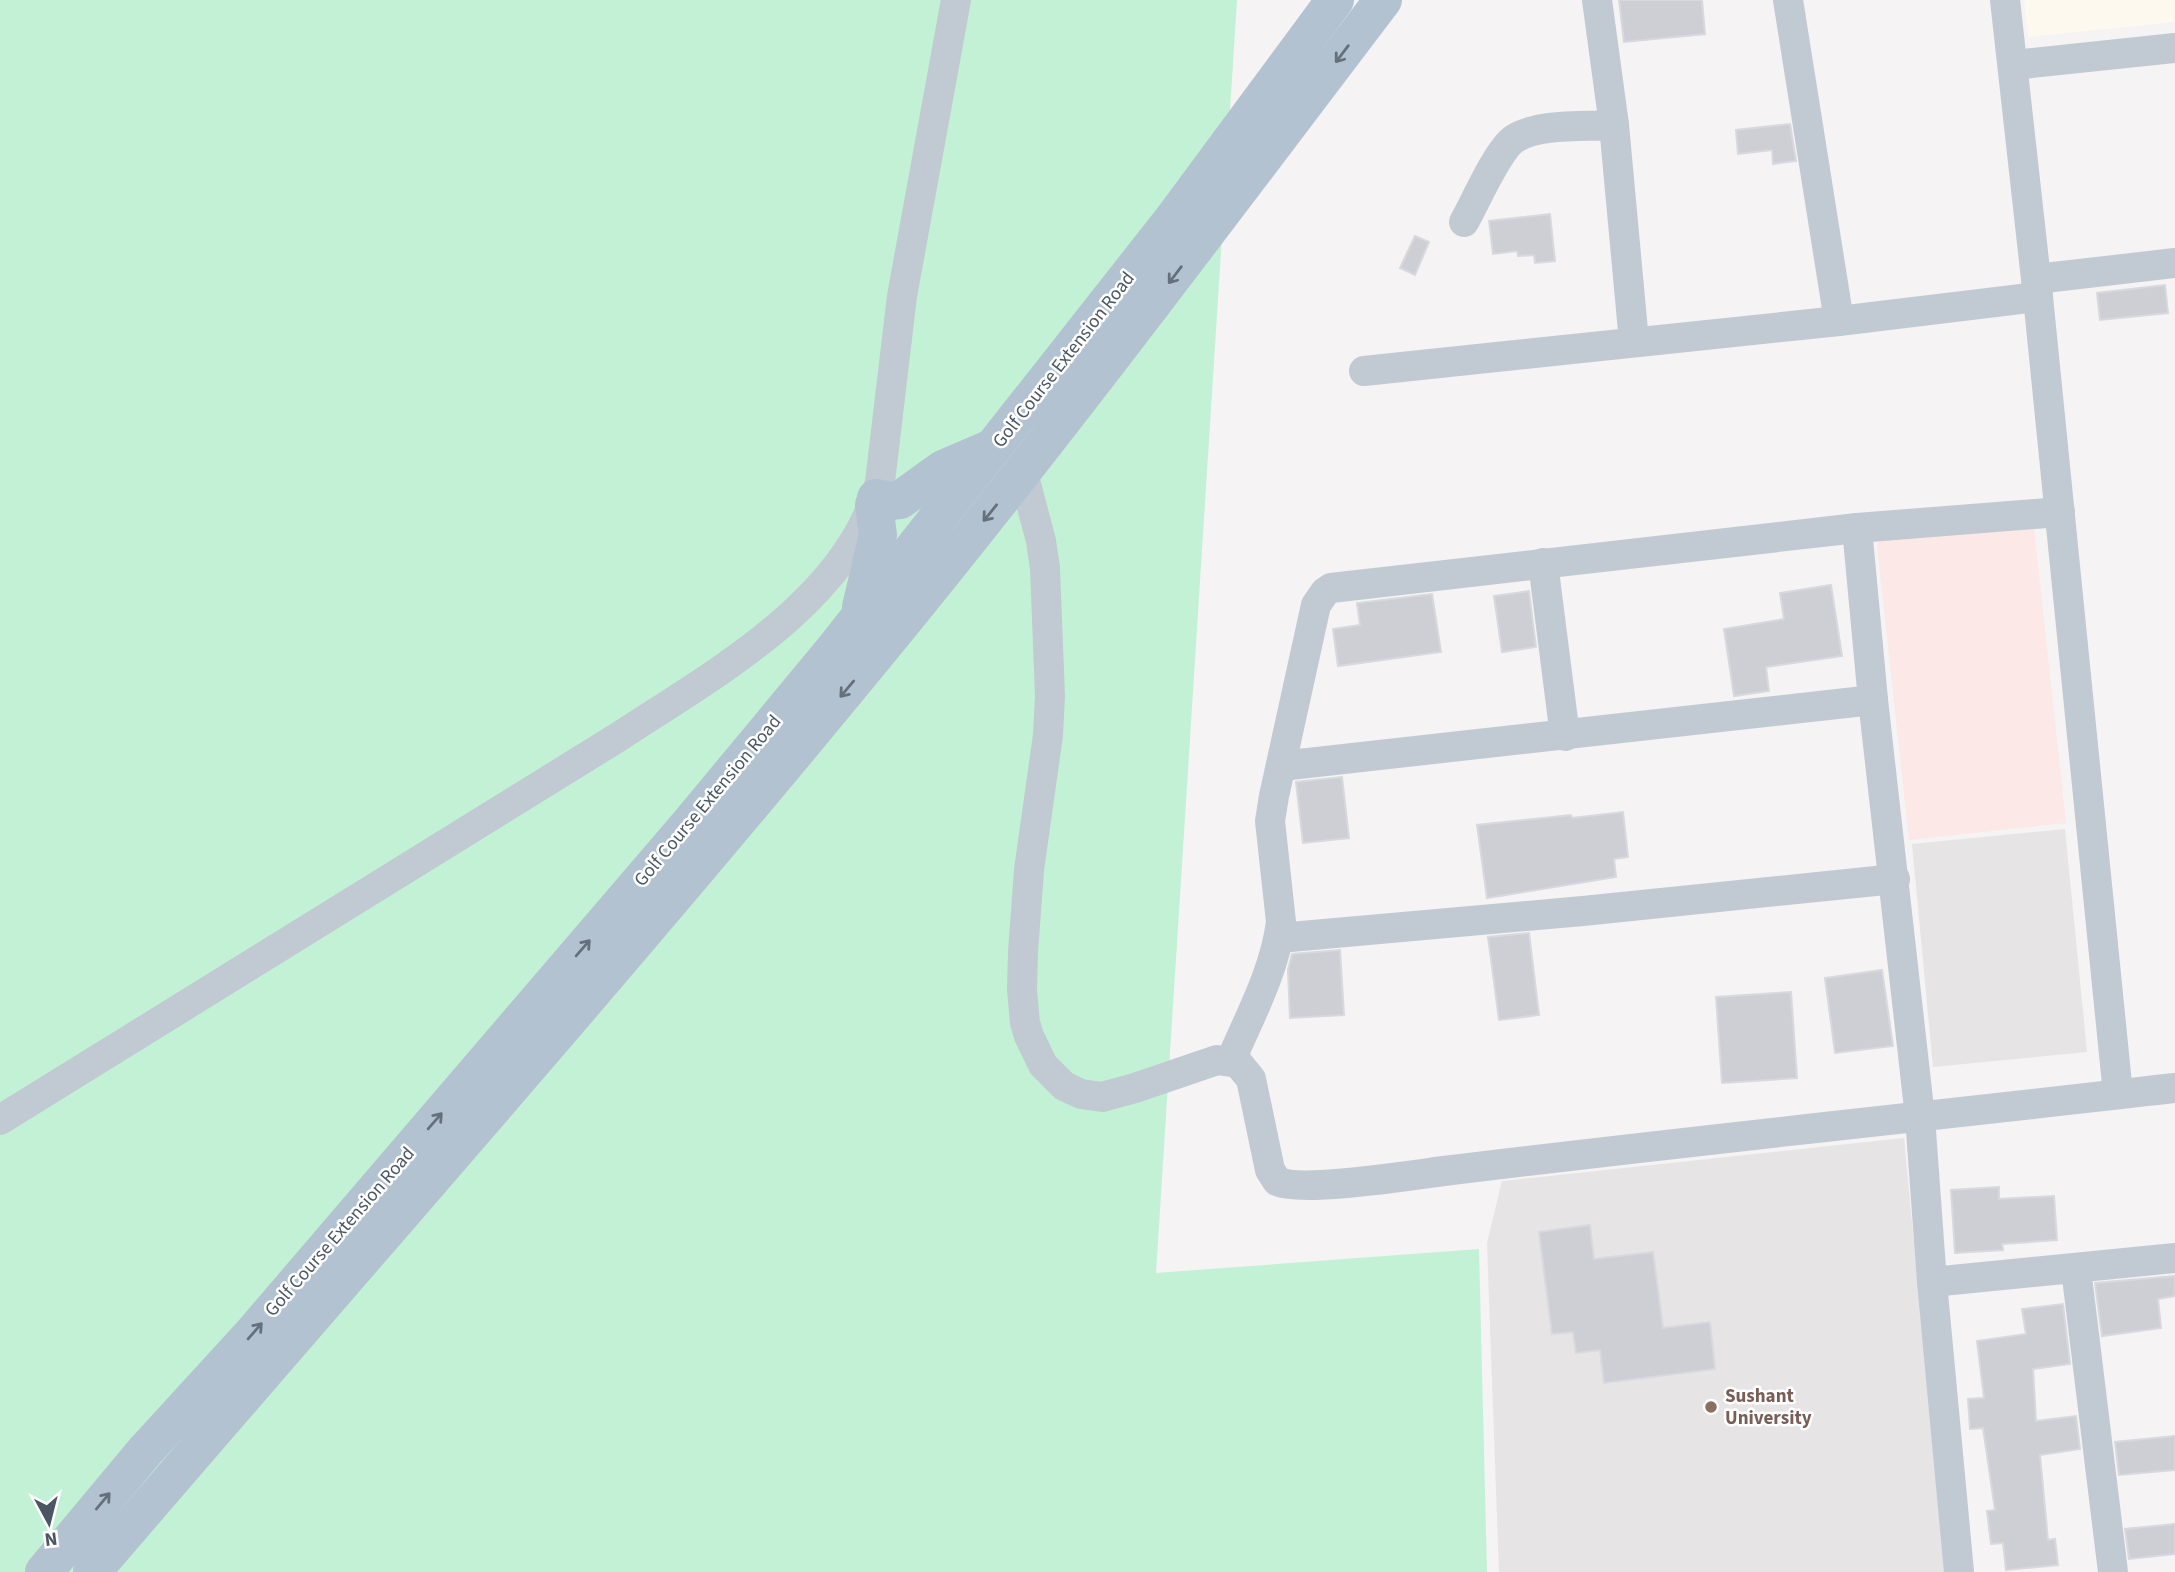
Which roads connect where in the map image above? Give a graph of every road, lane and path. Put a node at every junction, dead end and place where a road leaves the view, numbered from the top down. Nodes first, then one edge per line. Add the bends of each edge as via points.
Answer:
1 (956, 0) edge
2 (1335, 0) edge
3 (1383, 0) edge
4 (1597, 0) edge
5 (1788, 0) edge
6 (2005, 0) edge
7 (2175, 48) edge
8 (2013, 65) junction
9 (1614, 125) junction
10 (1464, 222) dead end
11 (1187, 230) junction
12 (2175, 263) edge
13 (2037, 288) junction
14 (1839, 321) junction
15 (1634, 342) junction
16 (1364, 371) dead end
17 (997, 446) junction
18 (1023, 473) junction
19 (875, 501) junction
20 (2060, 512) junction
21 (1857, 528) junction
22 (1543, 563) junction
23 (856, 622) junction
24 (1873, 700) junction
25 (802, 716) junction
26 (1565, 736) junction
27 (1281, 766) junction
28 (1895, 879) junction
29 (1279, 938) junction
30 (1231, 1060) junction
31 (2175, 1088) edge
32 (2118, 1094) junction
33 (1920, 1117) junction
34 (0, 1120) edge
35 (2175, 1258) edge
36 (2076, 1269) junction
37 (1932, 1282) junction
38 (44, 1572) edge
39 (92, 1572) edge
40 (1959, 1572) edge
41 (2113, 1572) edge

1 - 19 street via 910,245
2 - 11 main road, Golf Course Extension Road
3 -> 11 main road, Golf Course Extension Road
4 - 9 street
5 - 14 street
6 - 8 street
7 - 8 street
8 - 13 street
9 - 10 street via 1540,129 1511,141
9 - 15 street
11 - 17 main road, Golf Course Extension Road
11 -> 18 main road, Golf Course Extension Road
12 - 13 street
13 - 14 street
13 - 20 street
14 - 15 street
15 - 16 street
17 - 19 main road via 943,469 900,500
17 - 23 main road, Golf Course Extension Road
18 -> 25 main road, Golf Course Extension Road
18 - 30 street via 1045,568 1050,706 1023,952 1025,1023 1034,1051 1064,1086 1101,1097 1217,1060
19 - 23 main road via 876,547
19 - 34 street via 850,550 827,581 718,671
20 - 21 street
20 - 32 street
21 - 22 street
21 - 24 street
22 - 26 street
22 - 27 street via 1350,584 1325,592 1315,605
23 - 25 main road, Golf Course Extension Road
24 - 26 street
24 - 28 street
38 -> 25 main road, Golf Course Extension Road via 145,1451
25 - 39 main road, Golf Course Extension Road via 504,1097
26 - 27 street
27 - 29 street via 1270,821
28 - 29 street
28 - 33 street
29 - 30 street
30 - 33 street via 1251,1079 1270,1170 1276,1181 1292,1186
31 - 32 street
32 - 33 street
33 - 37 street
35 - 36 street
36 - 37 street
36 - 41 street
37 - 40 street

